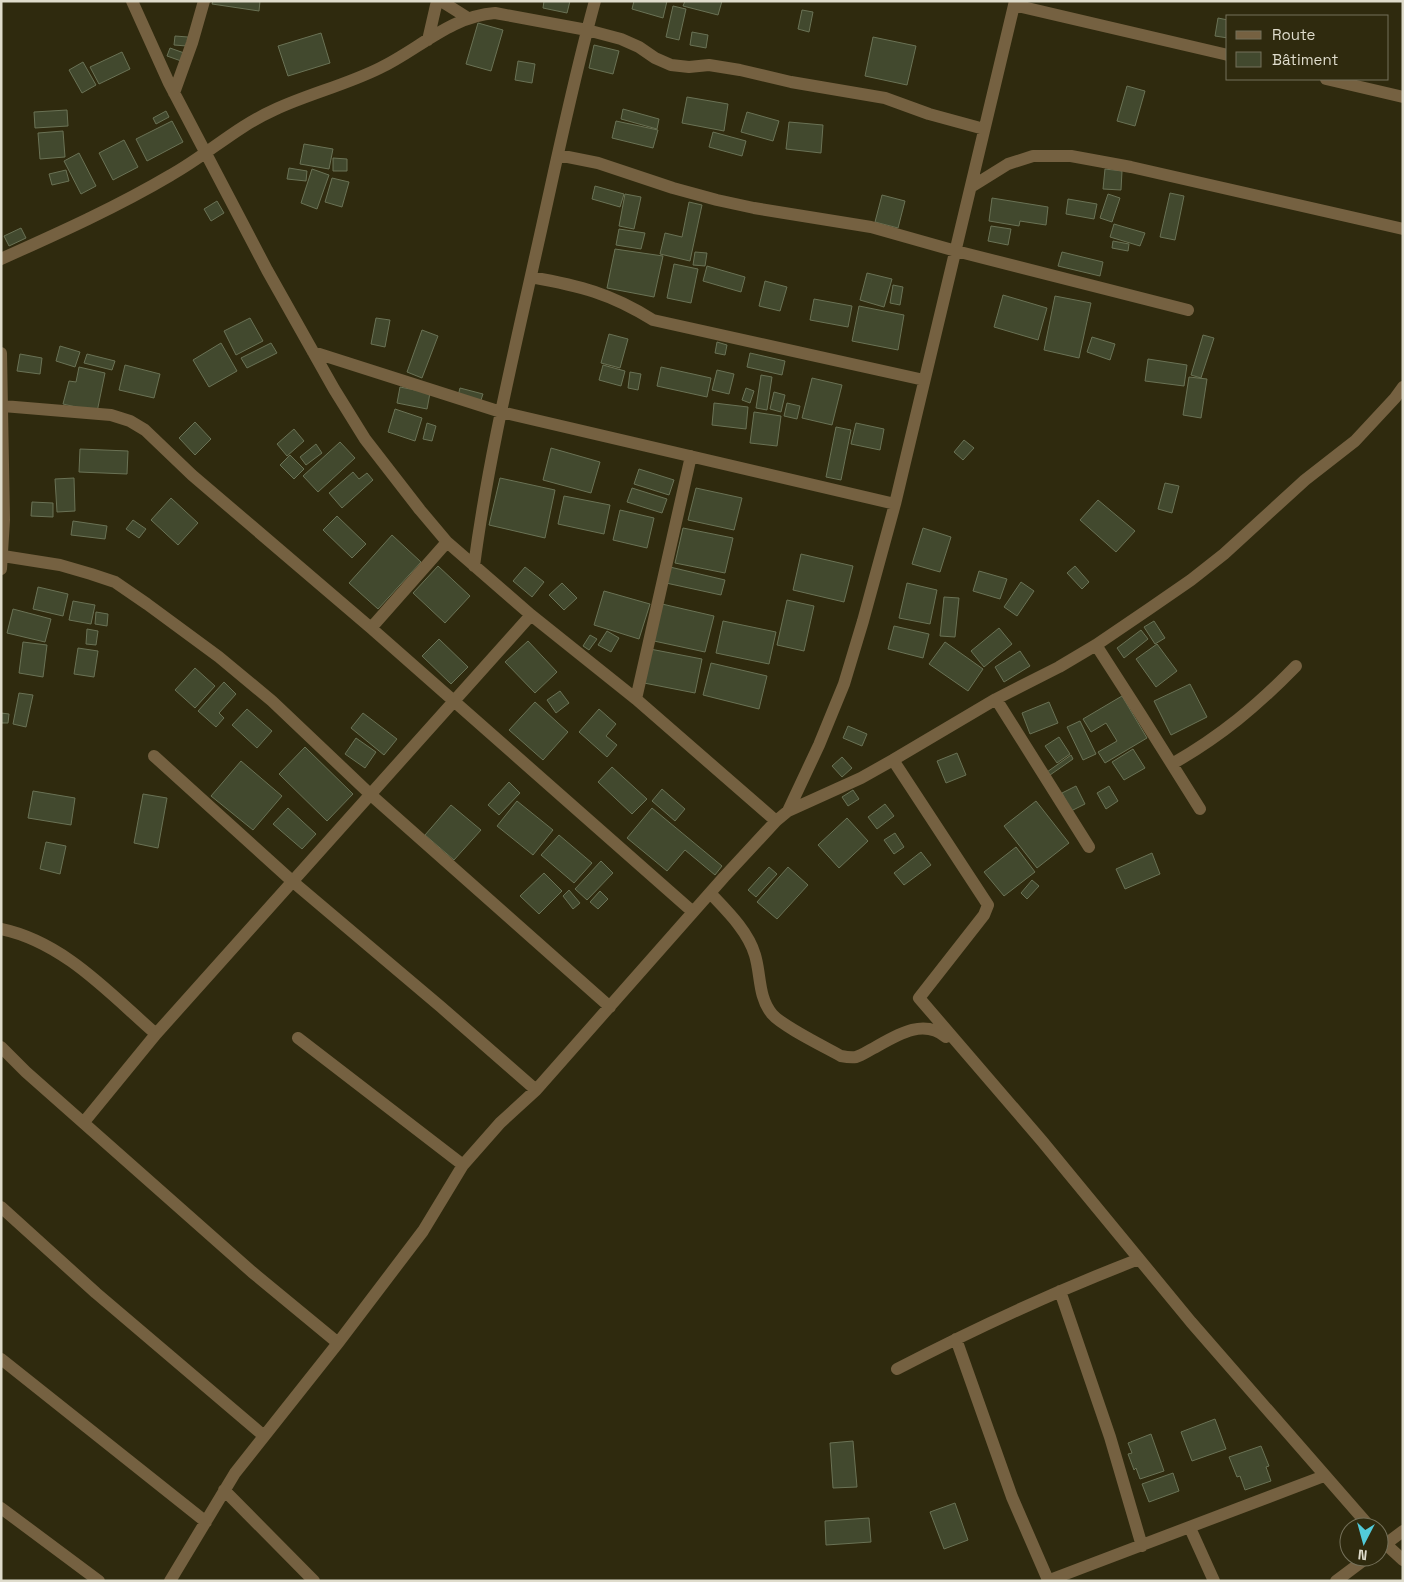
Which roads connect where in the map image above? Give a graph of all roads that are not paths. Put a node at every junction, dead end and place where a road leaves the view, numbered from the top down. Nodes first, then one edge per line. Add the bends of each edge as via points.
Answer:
1 (132, 1) edge
2 (204, 1) edge
3 (439, 1) edge
4 (595, 1) edge
5 (1014, 3) edge
6 (468, 18) junction
7 (587, 30) junction
8 (428, 40) junction
9 (1226, 55) edge
10 (1330, 80) edge
11 (174, 93) junction
12 (1403, 97) edge
13 (984, 129) junction
14 (206, 151) junction
15 (558, 155) junction
16 (971, 187) junction
17 (1403, 229) edge
18 (956, 251) junction
19 (1, 259) edge
20 (531, 277) junction
21 (1188, 310) dead end
22 (314, 352) junction
23 (1, 353) edge
24 (924, 380) junction
25 (1403, 387) edge
26 (3, 406) junction
27 (501, 412) junction
28 (691, 456) junction
29 (895, 504) junction
30 (447, 542) junction
31 (3, 556) junction
32 (474, 566) junction
33 (1, 569) edge
34 (531, 615) junction
35 (371, 628) junction
36 (1096, 645) junction
37 (1296, 666) dead end
38 (636, 699) junction
39 (996, 699) junction
40 (453, 701) junction
41 (154, 756) dead end
42 (894, 760) junction
43 (1172, 764) junction
44 (371, 794) junction
45 (1200, 809) dead end
46 (788, 811) junction
47 (776, 821) junction
48 (1089, 847) dead end
49 (292, 881) junction
50 (710, 893) junction
51 (693, 912) junction
52 (1, 929) edge
53 (610, 1007) junction
54 (156, 1034) junction
55 (298, 1038) dead end
56 (1, 1047) edge
57 (960, 1047) junction
58 (536, 1090) junction
59 (84, 1122) junction
60 (464, 1165) junction
61 (1, 1207) edge
62 (1139, 1259) junction
63 (1060, 1291) junction
64 (956, 1338) junction
65 (338, 1343) junction
66 (1, 1359) edge
67 (898, 1369) dead end
68 (264, 1436) junction
69 (1324, 1476) junction
70 (224, 1490) junction
71 (1, 1508) edge
72 (1361, 1517) edge
73 (206, 1522) junction
74 (1190, 1528) junction
75 (1403, 1531) edge
76 (1389, 1539) edge
77 (1142, 1546) junction
78 (1389, 1550) edge
79 (1403, 1560) edge
80 (1355, 1567) edge
81 (1079, 1576) edge
82 (1048, 1580) edge
83 (99, 1581) edge
84 (170, 1581) edge
85 (314, 1581) edge
86 (1214, 1581) edge
87 (1336, 1581) edge

1 - 11 street
2 - 11 street
3 - 6 street
3 - 8 street
4 - 7 street
5 - 9 street
5 - 13 street
6 - 7 street via 495,13
6 - 8 street
7 - 13 street via 621,39 671,65 740,70 885,98
7 - 15 street
8 - 14 street via 378,69 274,110
10 - 12 street
11 - 14 street
13 - 16 street
14 - 19 street via 127,201
14 - 22 street via 267,270
15 - 18 street via 598,162 726,202 871,227
15 - 20 street
16 - 17 street via 1008,164 1033,156 1071,156
16 - 18 street
18 - 21 street
18 - 24 street
20 - 24 street via 604,294 653,320
20 - 27 street
22 - 27 street
22 - 30 street via 365,439
23 - 26 street
24 - 29 street
25 - 36 street via 1355,441 1305,480 1224,554
26 - 31 street
26 - 35 street via 111,415 145,430 192,475
27 - 28 street
27 - 32 street
28 - 29 street
28 - 38 street
29 - 46 street via 844,684
30 - 32 street
30 - 35 street
31 - 33 street
31 - 44 street via 60,565 115,582 257,688
32 - 34 street
34 - 38 street
34 - 40 street
35 - 40 street
36 - 39 street
36 - 43 street
37 - 43 street via 1237,721 1204,746
38 - 47 street
39 - 42 street
39 - 48 street
40 - 44 street
40 - 51 street
41 - 49 street
42 - 46 street
42 - 57 street via 988,905 984,915 918,998
43 - 45 street
44 - 49 street
44 - 53 street
46 - 47 street
47 - 50 street
49 - 54 street
49 - 58 street
50 - 51 street
50 - 57 street via 745,934 755,954 764,1003 773,1015 791,1027 841,1056 858,1057 910,1030 923,1028 940,1031
51 - 53 street
52 - 54 street via 25,935 52,948
53 - 58 street
54 - 59 street
55 - 60 street
56 - 59 street
57 - 62 street
58 - 60 street
59 - 65 street via 252,1272
60 - 65 street via 423,1231
61 - 68 street
62 - 63 street
62 - 69 street
63 - 64 street
63 - 77 street via 1110,1437
64 - 67 street
64 - 82 street via 1012,1497
65 - 68 street
66 - 73 street
68 - 70 street
69 - 72 street
69 - 74 street
70 - 73 street
70 - 85 street
71 - 83 street
73 - 84 street
74 - 77 street
74 - 86 street
75 - 76 street
77 - 81 street
78 - 79 street
80 - 87 street
81 - 82 street

